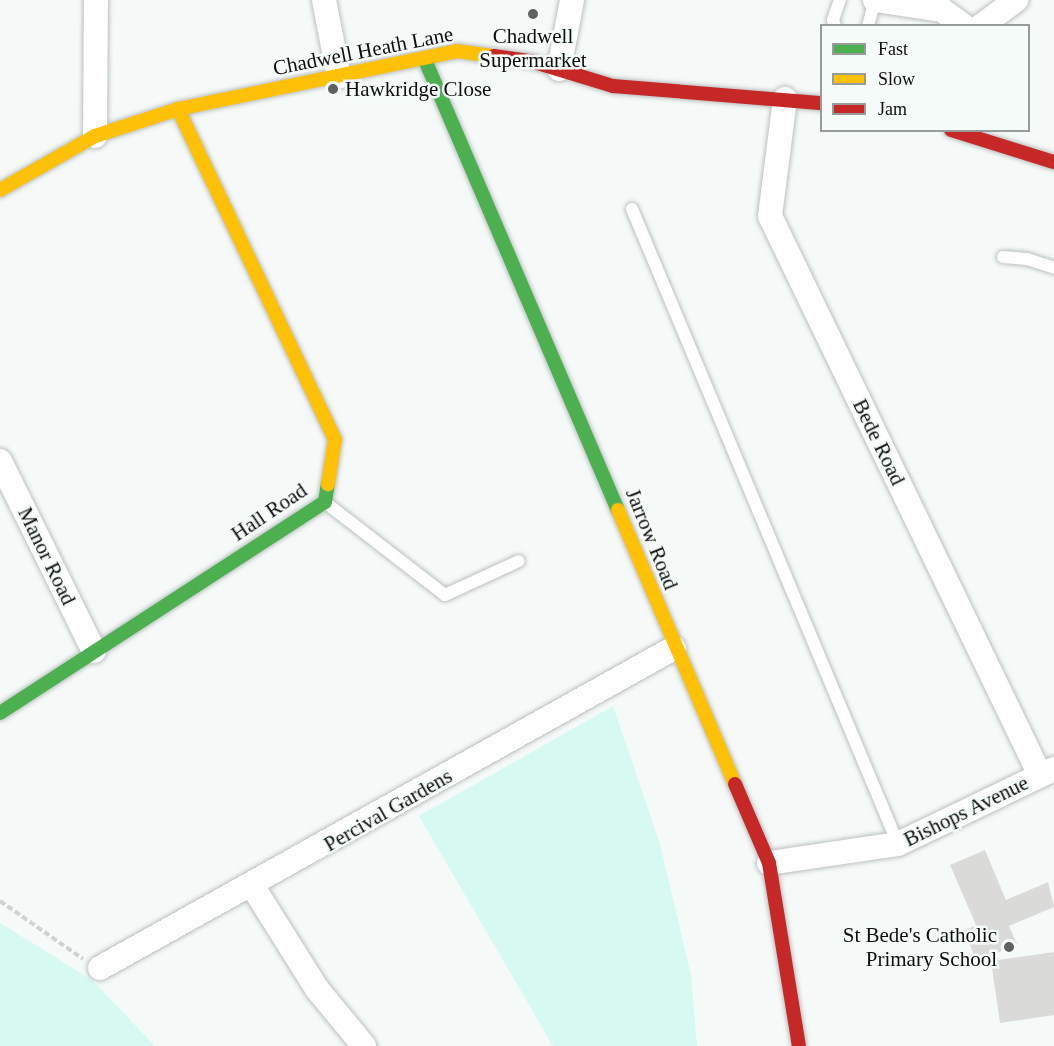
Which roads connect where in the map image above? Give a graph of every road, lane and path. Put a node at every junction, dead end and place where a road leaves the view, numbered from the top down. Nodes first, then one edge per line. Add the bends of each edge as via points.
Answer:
1 (96, 0) edge
2 (324, 0) edge
3 (572, 0) edge
4 (840, 0) edge
5 (875, 0) edge
6 (1016, 0) edge
7 (835, 24) edge
8 (869, 24) edge
9 (961, 24) edge
10 (984, 24) edge
11 (425, 60) junction
12 (559, 69) junction
13 (339, 77) junction
14 (785, 99) junction
15 (820, 103) edge
16 (178, 109) junction
17 (957, 132) edge
18 (95, 136) junction
19 (1054, 162) edge
20 (0, 190) edge
21 (632, 209) dead end
22 (1003, 257) dead end
23 (1054, 268) edge
24 (0, 461) edge
25 (325, 502) junction
26 (519, 561) dead end
27 (674, 648) junction
28 (94, 651) junction
29 (0, 713) edge
30 (1047, 772) edge
31 (898, 844) junction
32 (769, 863) junction
33 (253, 887) junction
34 (0, 901) edge
35 (100, 968) joint
36 (364, 1046) edge
37 (799, 1046) edge

1 - 18 street
2 - 13 street
3 - 12 street
4 - 7 lane
5 - 8 lane
5 - 9 street via 942,10
6 - 10 street
11 - 12 street, Chadwell Heath Lane via 457,51 495,54
11 - 13 street, Chadwell Heath Lane
11 - 27 street, Jarrow Road
12 - 14 street, Chadwell Heath Lane via 613,86 657,92
13 - 16 street, Chadwell Heath Lane
14 - 15 street, Chadwell Heath Lane
14 - 30 street, Bede Road via 770,216
16 - 18 street, Chadwell Heath Lane
16 - 25 street, Hall Road via 334,440
17 - 19 street
18 - 20 street, Chadwell Heath Lane
21 - 31 lane
22 - 23 lane via 1027,259
24 - 28 street, Manor Road
25 - 26 lane via 445,595
25 - 28 street, Hall Road
27 - 32 street, Jarrow Road
27 - 33 street, Percival Gardens
28 - 29 street, Hall Road
30 - 31 street, Bishops Avenue
31 - 32 street, Bishops Avenue
32 - 37 street, Jarrow Road
33 - 35 street, Percival Gardens
33 - 36 street via 317,989
34 - 35 path via 72,953

